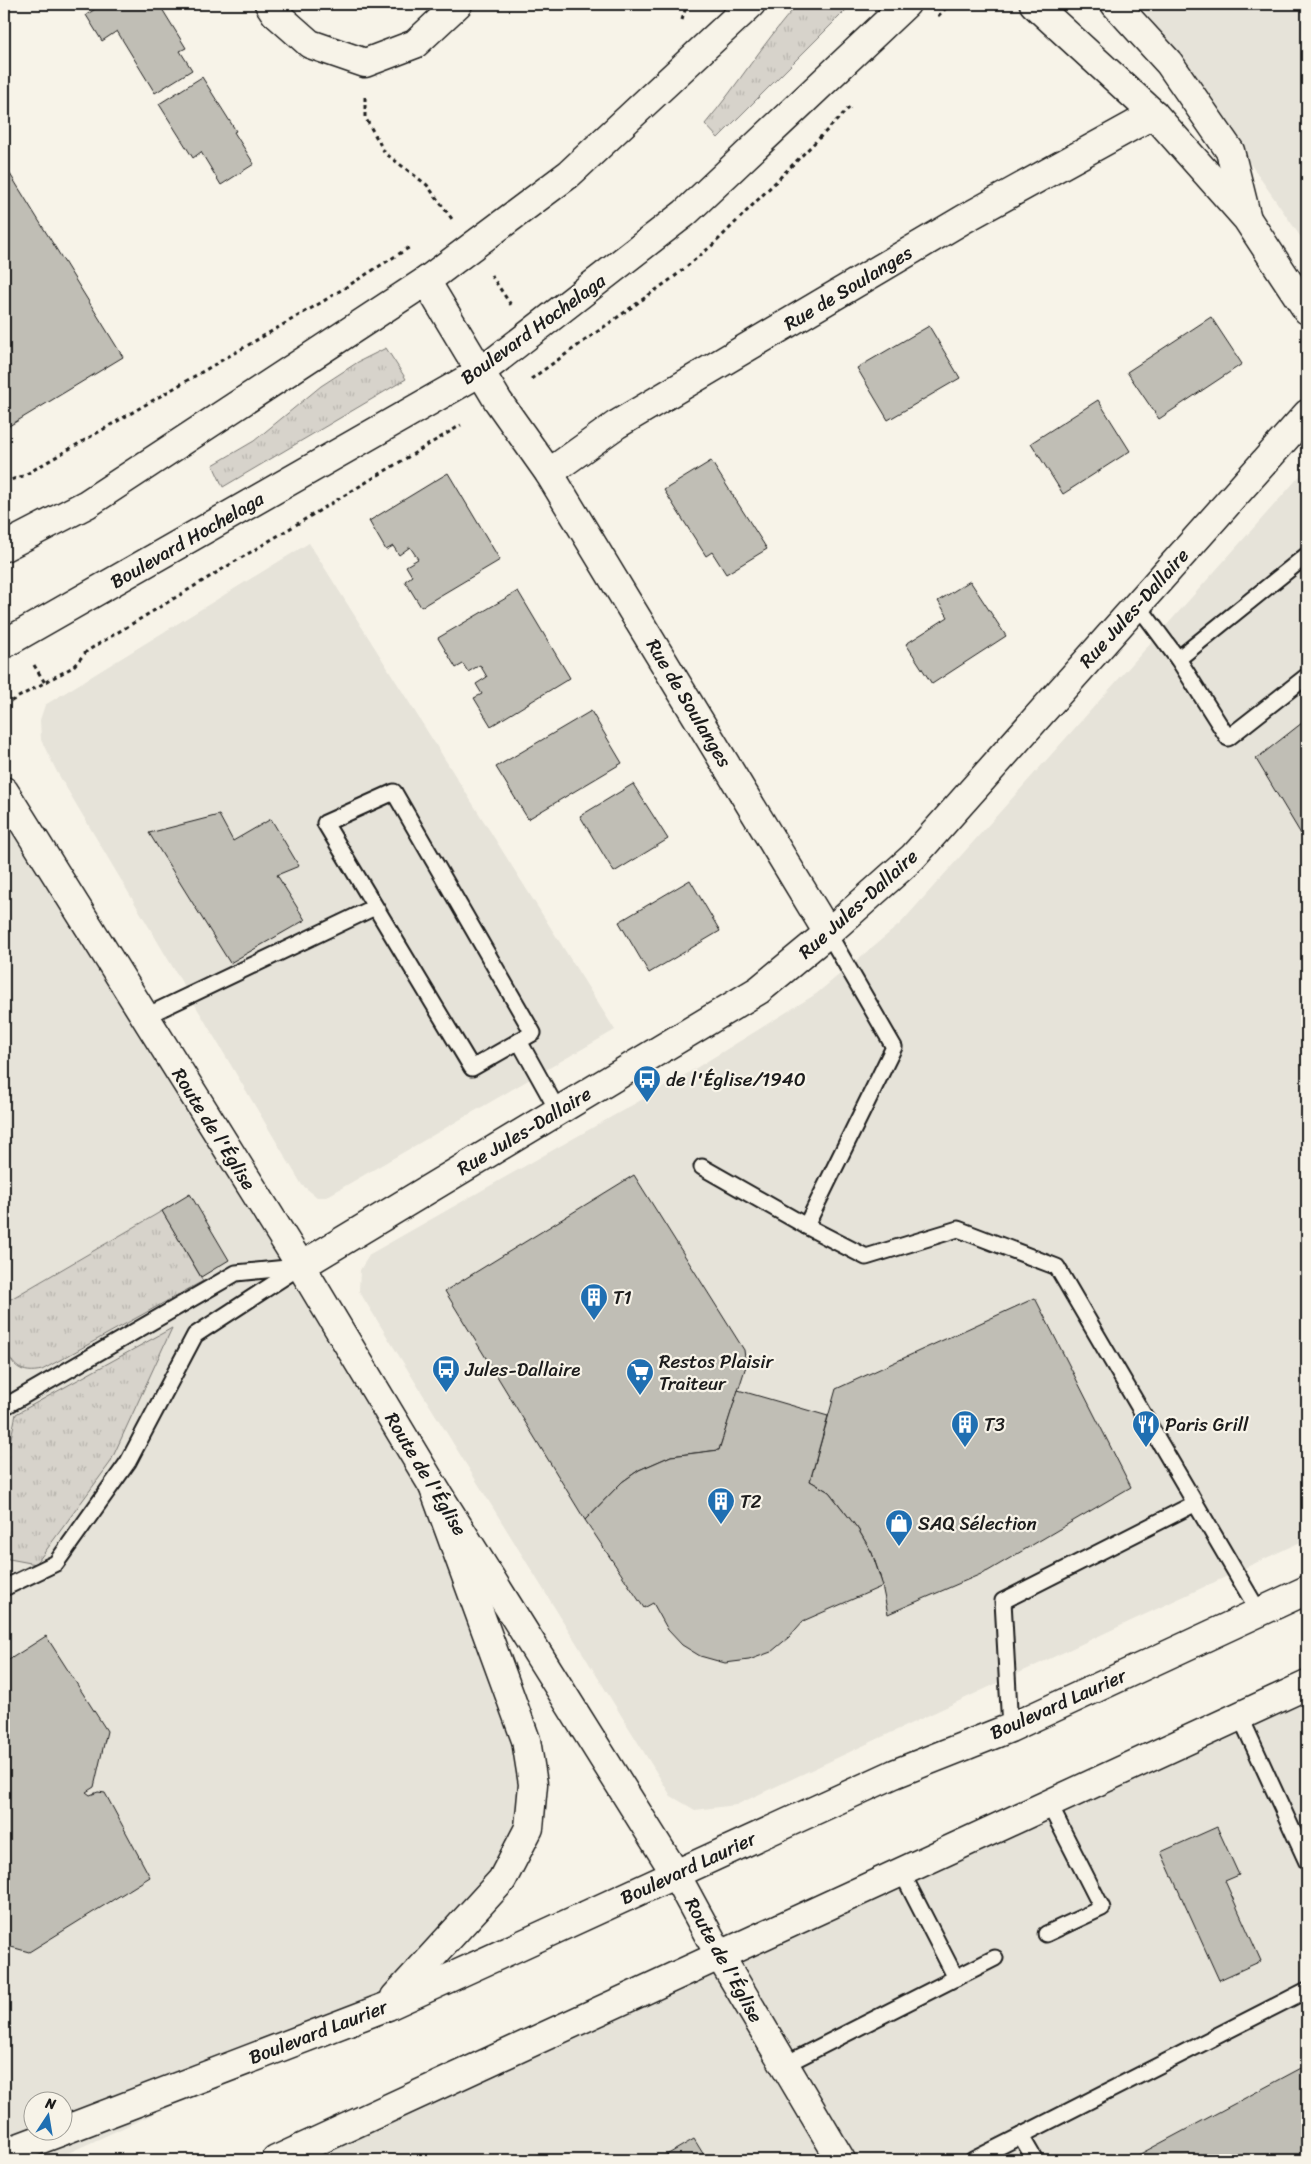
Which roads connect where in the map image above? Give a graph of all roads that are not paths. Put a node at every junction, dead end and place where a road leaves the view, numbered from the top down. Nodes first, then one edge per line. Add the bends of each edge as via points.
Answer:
1 (269, 4) edge
2 (458, 4) edge
3 (751, 4) edge
4 (906, 4) edge
5 (1034, 4) edge
6 (1115, 4) edge
7 (1154, 114) junction
8 (1247, 219) junction
9 (426, 281) junction
10 (1307, 310) edge
11 (482, 371) junction
12 (1307, 414) edge
13 (549, 473) junction
14 (4, 547) edge
15 (1307, 555) edge
16 (1137, 604) junction
17 (4, 644) edge
18 (1178, 659) junction
19 (1307, 676) edge
20 (4, 791) edge
21 (375, 907) junction
22 (828, 933) junction
23 (144, 1017) junction
24 (519, 1042) junction
25 (558, 1111) junction
26 (702, 1167) dead end
27 (806, 1226) junction
28 (301, 1266) junction
29 (4, 1407) edge
30 (433, 1486) junction
31 (1194, 1504) junction
32 (4, 1588) edge
33 (1307, 1590) edge
34 (1259, 1612) junction
35 (1307, 1685) edge
36 (1240, 1716) junction
37 (1010, 1728) junction
38 (1049, 1804) junction
39 (1307, 1862) edge
40 (901, 1871) junction
41 (675, 1873) junction
42 (1046, 1934) dead end
43 (720, 1956) junction
44 (995, 1958) dead end
45 (956, 1978) junction
46 (1307, 1990) edge
47 (388, 2006) junction
48 (784, 2065) junction
49 (72, 2127) edge
50 (1021, 2136) junction
51 (32, 2142) edge
52 (4, 2153) edge
53 (276, 2160) edge
54 (841, 2160) edge
55 (973, 2160) edge
56 (1035, 2160) edge

1 - 2 main road via 310,44 364,63 415,44
3 - 9 main road via 570,174
4 - 11 main road, Boulevard Hochelaga via 685,213
5 - 7 main road
6 - 8 main road via 1169,63 1230,151
7 - 8 main road
7 - 13 main road, Rue de Soulanges via 964,219 616,425
8 - 10 main road
9 - 11 main road, Rue de Soulanges
9 - 14 main road via 87,504
11 - 13 main road, Rue de Soulanges via 498,401
11 - 17 main road, Boulevard Hochelaga
12 - 16 main road, Rue Jules-Dallaire
13 - 22 main road, Rue de Soulanges
15 - 18 lane
16 - 18 lane
16 - 22 main road, Rue Jules-Dallaire via 913,857
18 - 19 lane via 1228,738
20 - 23 main road, Route de l'Église
21 - 23 lane
21 - 24 lane via 472,1068
21 - 24 lane via 324,823 394,792 533,1034
22 - 25 main road, Rue Jules-Dallaire via 759,990
22 - 27 lane via 894,1047
23 - 28 main road, Route de l'Église
24 - 25 lane
25 - 28 main road, Rue Jules-Dallaire
26 - 27 lane
27 - 31 lane via 866,1256 958,1229 1057,1267
28 - 29 lane via 236,1273
28 - 30 main road, Route de l'Église
28 - 32 lane via 195,1336 128,1462 56,1563
30 - 41 main road, Route de l'Église
30 - 47 main road via 526,1740 533,1784 528,1828 502,1880
31 - 34 lane
31 - 37 lane via 1003,1601
33 - 34 main road, Boulevard Laurier
34 - 37 main road, Boulevard Laurier
35 - 36 main road
36 - 38 main road
36 - 39 lane
37 - 41 main road, Boulevard Laurier via 894,1774
38 - 40 main road
38 - 42 lane via 1102,1908
40 - 43 main road
40 - 45 lane
41 - 43 main road, Route de l'Église
41 - 47 main road, Boulevard Laurier
43 - 48 main road, Route de l'Église
43 - 53 main road
44 - 45 lane
45 - 48 lane
46 - 50 lane
47 - 49 main road, Boulevard Laurier
48 - 54 main road, Route de l'Église
50 - 55 lane
50 - 56 lane
51 - 52 main road, Boulevard Laurier

